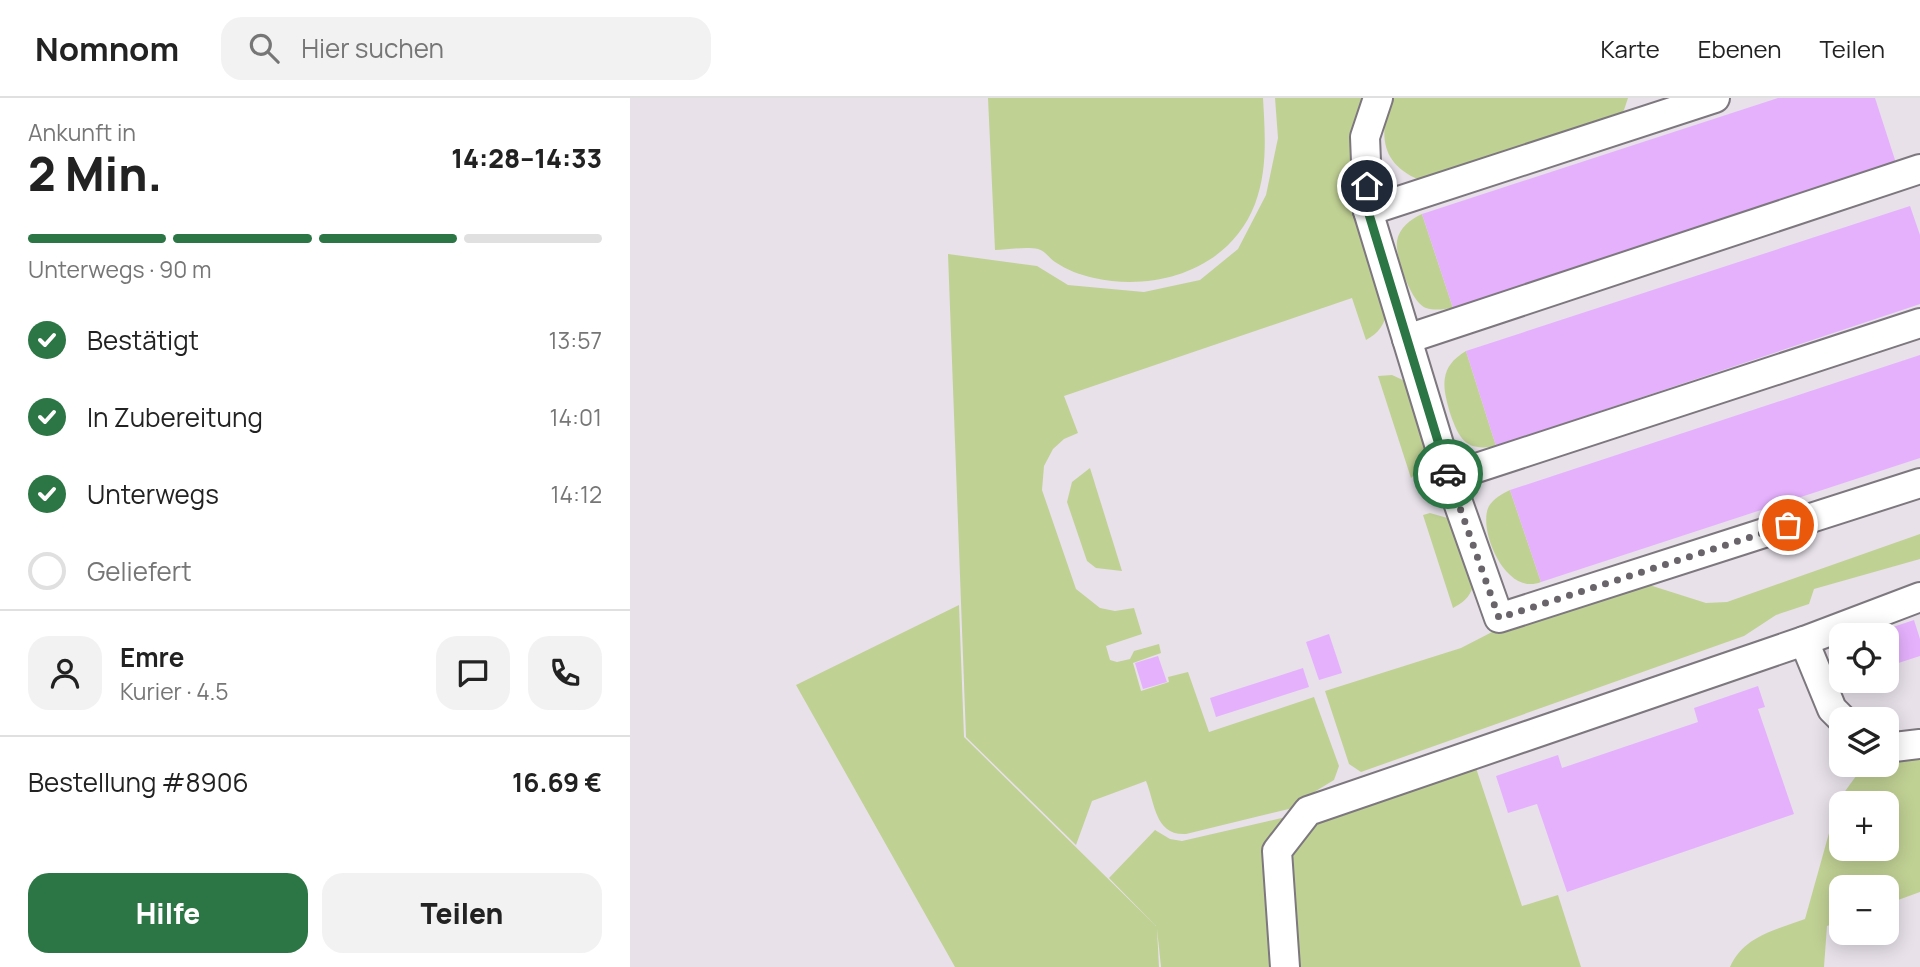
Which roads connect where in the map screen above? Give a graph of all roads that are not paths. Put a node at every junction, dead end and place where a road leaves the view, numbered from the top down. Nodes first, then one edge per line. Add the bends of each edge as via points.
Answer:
1 (1378, 98) edge
2 (1715, 98) edge
3 (1920, 169) edge
4 (1368, 211) junction
5 (1920, 323) edge
6 (1407, 339) junction
7 (1449, 477) junction
8 (1920, 483) edge
9 (1920, 597) edge
10 (1804, 641) junction
11 (1831, 707) edge
12 (1920, 744) edge
13 (1899, 746) edge
14 (1285, 967) edge

1 - 4 street via 1365,137
2 - 4 street
3 - 6 street
4 - 6 street
5 - 7 street
6 - 7 street
7 - 8 street via 1499,618
9 - 10 street
10 - 11 street
10 - 14 street via 1308,811 1277,850
12 - 13 street

